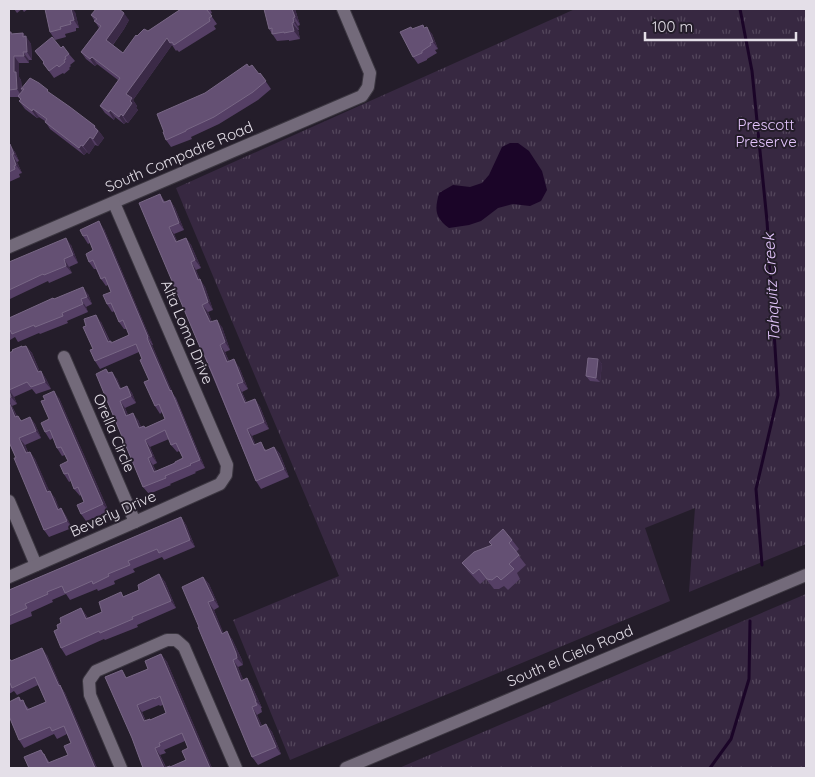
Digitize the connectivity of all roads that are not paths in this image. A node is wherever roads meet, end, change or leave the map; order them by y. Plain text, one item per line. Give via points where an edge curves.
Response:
1 (343, 9) edge
2 (114, 203) junction
3 (9, 247) edge
4 (64, 357) dead end
5 (226, 475) joint
6 (9, 501) edge
7 (135, 522) junction
8 (36, 565) junction
9 (806, 574) edge
10 (9, 577) edge
11 (122, 768) edge
12 (236, 768) edge
13 (346, 768) edge

1 - 2 street, South Compadre Road via 370,73 368,87 362,96
2 - 3 street, South Compadre Road
2 - 5 street, Alta Loma Drive via 227,465
4 - 7 street, Orella Circle
5 - 7 street, Beverly Drive via 220,484
6 - 8 street
7 - 8 street, Beverly Drive
8 - 10 street, Beverly Drive
9 - 13 street, South el Cielo Road
11 - 12 street via 90,695 89,681 96,671 167,640 176,640 184,647

